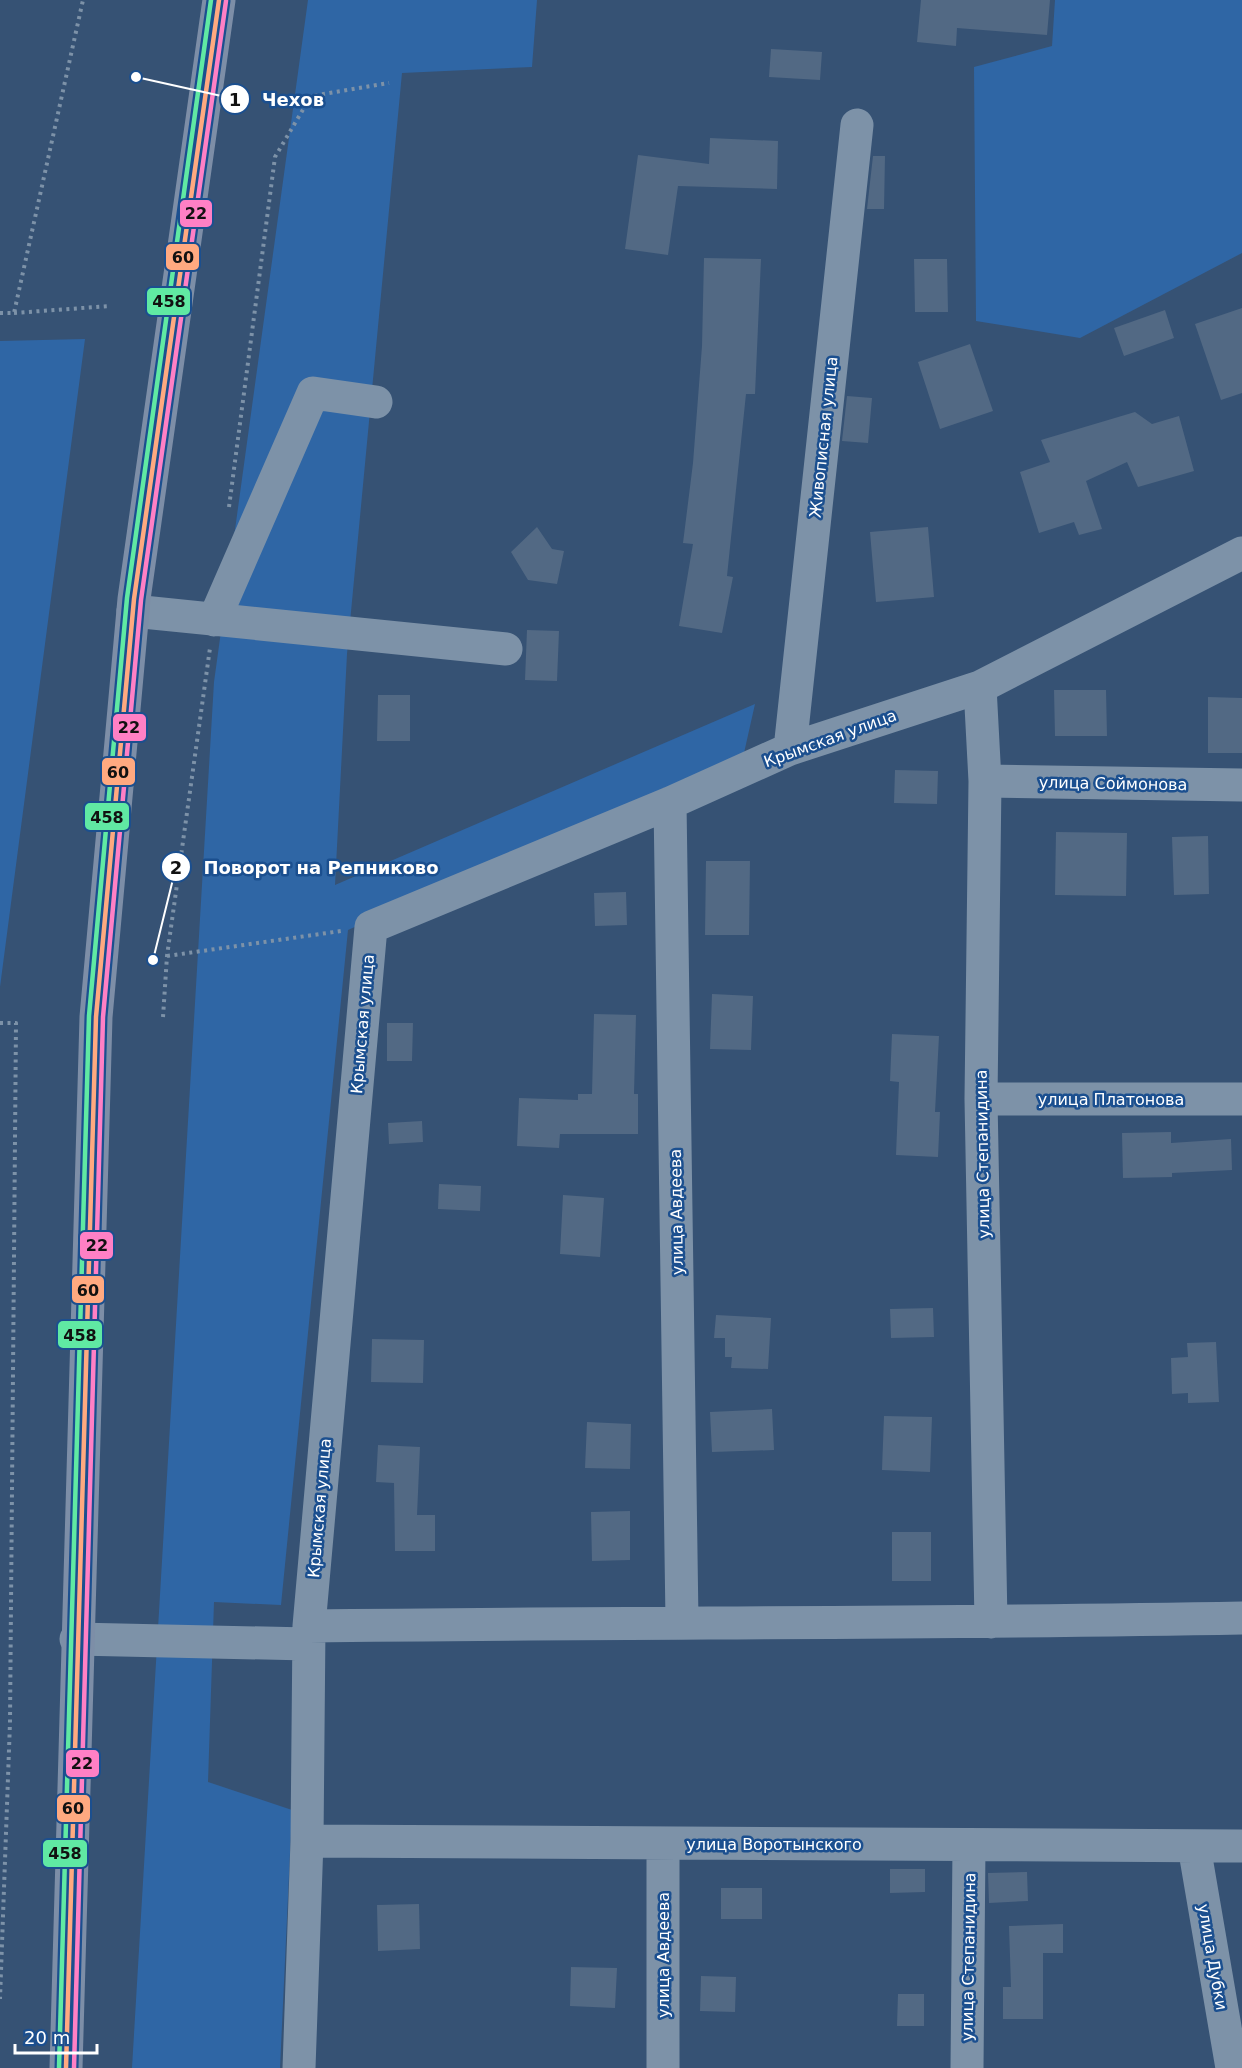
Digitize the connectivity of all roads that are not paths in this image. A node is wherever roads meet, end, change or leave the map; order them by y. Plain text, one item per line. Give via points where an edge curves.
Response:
1 (219, 0) edge
2 (857, 125) dead end
3 (376, 402) dead end
4 (1242, 553) edge
5 (133, 611) junction
6 (214, 620) junction
7 (506, 649) dead end
8 (980, 687) junction
9 (790, 749) junction
10 (985, 782) junction
11 (1242, 785) edge
12 (670, 803) junction
13 (981, 1099) junction
14 (1242, 1099) edge
15 (1242, 1618) edge
16 (682, 1621) junction
17 (991, 1623) junction
18 (308, 1635) junction
19 (76, 1639) junction
20 (307, 1841) junction
21 (663, 1843) junction
22 (969, 1845) junction
23 (1194, 1846) junction
24 (1242, 1846) edge
25 (66, 2068) edge
26 (299, 2068) edge
27 (663, 2068) edge
28 (967, 2068) edge
29 (1232, 2068) edge

1 - 5 main road
2 - 9 street, Живописная улица
3 - 6 street via 313,393
4 - 8 street, Крымская улица
5 - 6 street
5 - 19 main road via 96,1017
6 - 7 street
8 - 9 street, Крымская улица
8 - 10 street, улица Степанидина
9 - 12 street, Крымская улица
10 - 11 street, улица Соймонова
10 - 13 street, улица Степанидина
12 - 16 street, улица Авдеева
12 - 18 street, Крымская улица via 371,927
13 - 14 street, улица Платонова
13 - 17 street, улица Степанидина
15 - 17 street
16 - 17 street
16 - 18 street
18 - 19 street
18 - 20 street, Крымская улица
19 - 25 main road
20 - 21 street, улица Воротынского
20 - 26 street, Крымская улица
21 - 22 street, улица Воротынского
21 - 27 street, улица Авдеева
22 - 23 street, улица Воротынского
22 - 28 street, улица Степанидина
23 - 24 street, улица Воротынского
23 - 29 street, улица Дубки

